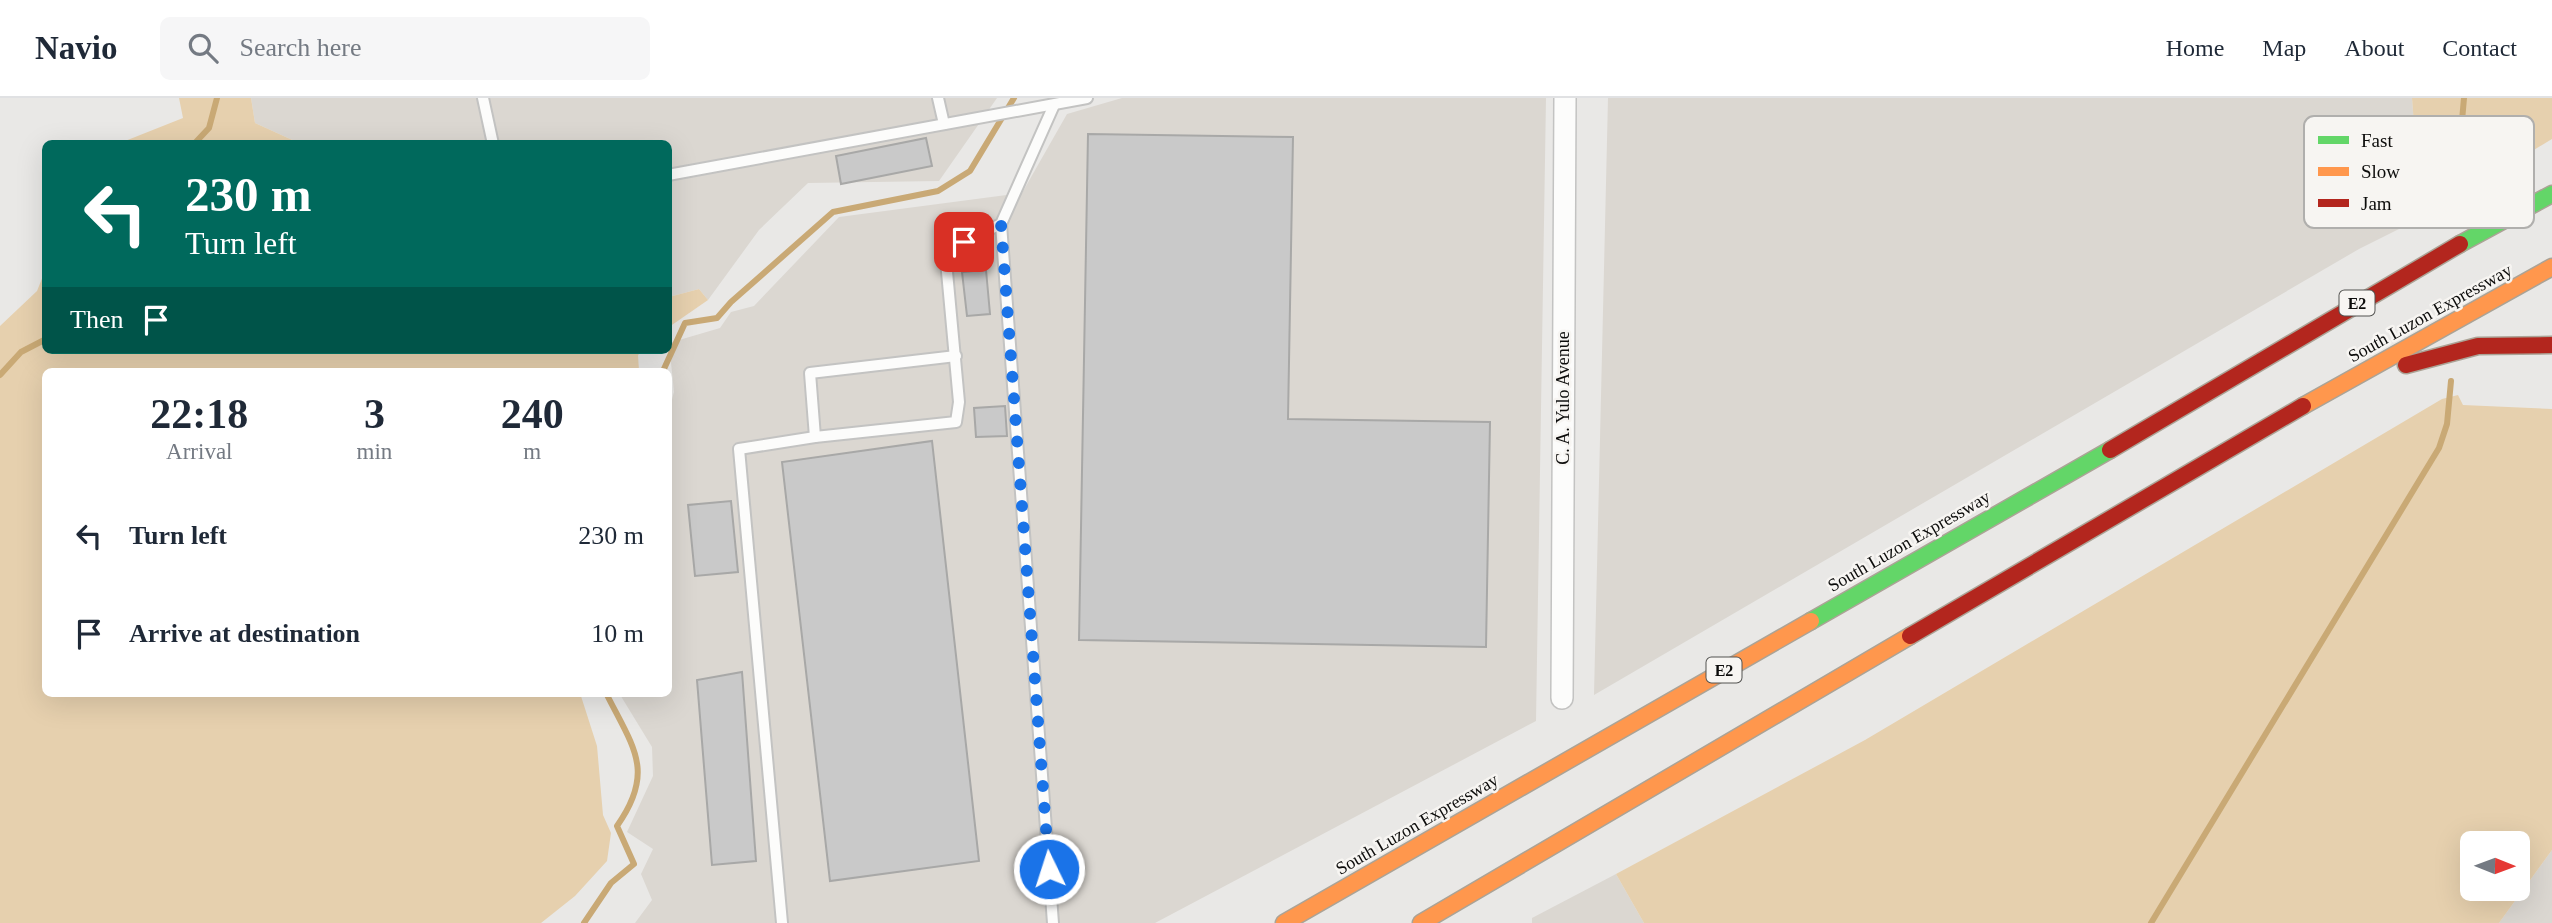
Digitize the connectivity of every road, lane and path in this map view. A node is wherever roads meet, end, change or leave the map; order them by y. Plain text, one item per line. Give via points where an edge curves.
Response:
1 (483, 98) edge
2 (938, 98) edge
3 (1087, 98) edge
4 (1565, 98) edge
5 (1054, 105) junction
6 (944, 124) junction
7 (492, 140) edge
8 (672, 174) edge
9 (2552, 194) edge
10 (2534, 204) edge
11 (1001, 224) junction
12 (2490, 228) edge
13 (2552, 267) edge
14 (2552, 345) edge
15 (956, 356) junction
16 (2343, 382) junction
17 (815, 437) junction
18 (1562, 698) dead end
19 (782, 923) edge
20 (1053, 923) edge
21 (1284, 923) edge
22 (1420, 923) edge

1 - 7 lane
2 - 6 lane
3 - 5 lane
4 - 18 street, C. A. Yulo Avenue
5 - 6 lane
5 - 11 lane
6 - 8 lane
9 - 10 highway, South Luzon Expressway / E2
11 - 15 lane via 945,250
11 - 20 lane
12 - 21 highway, South Luzon Expressway / E2
13 - 16 highway, South Luzon Expressway
14 - 16 highway via 2478,346
15 - 17 lane via 956,422
15 - 17 lane via 810,373
16 - 22 highway, South Luzon Expressway
17 - 19 lane via 739,449

